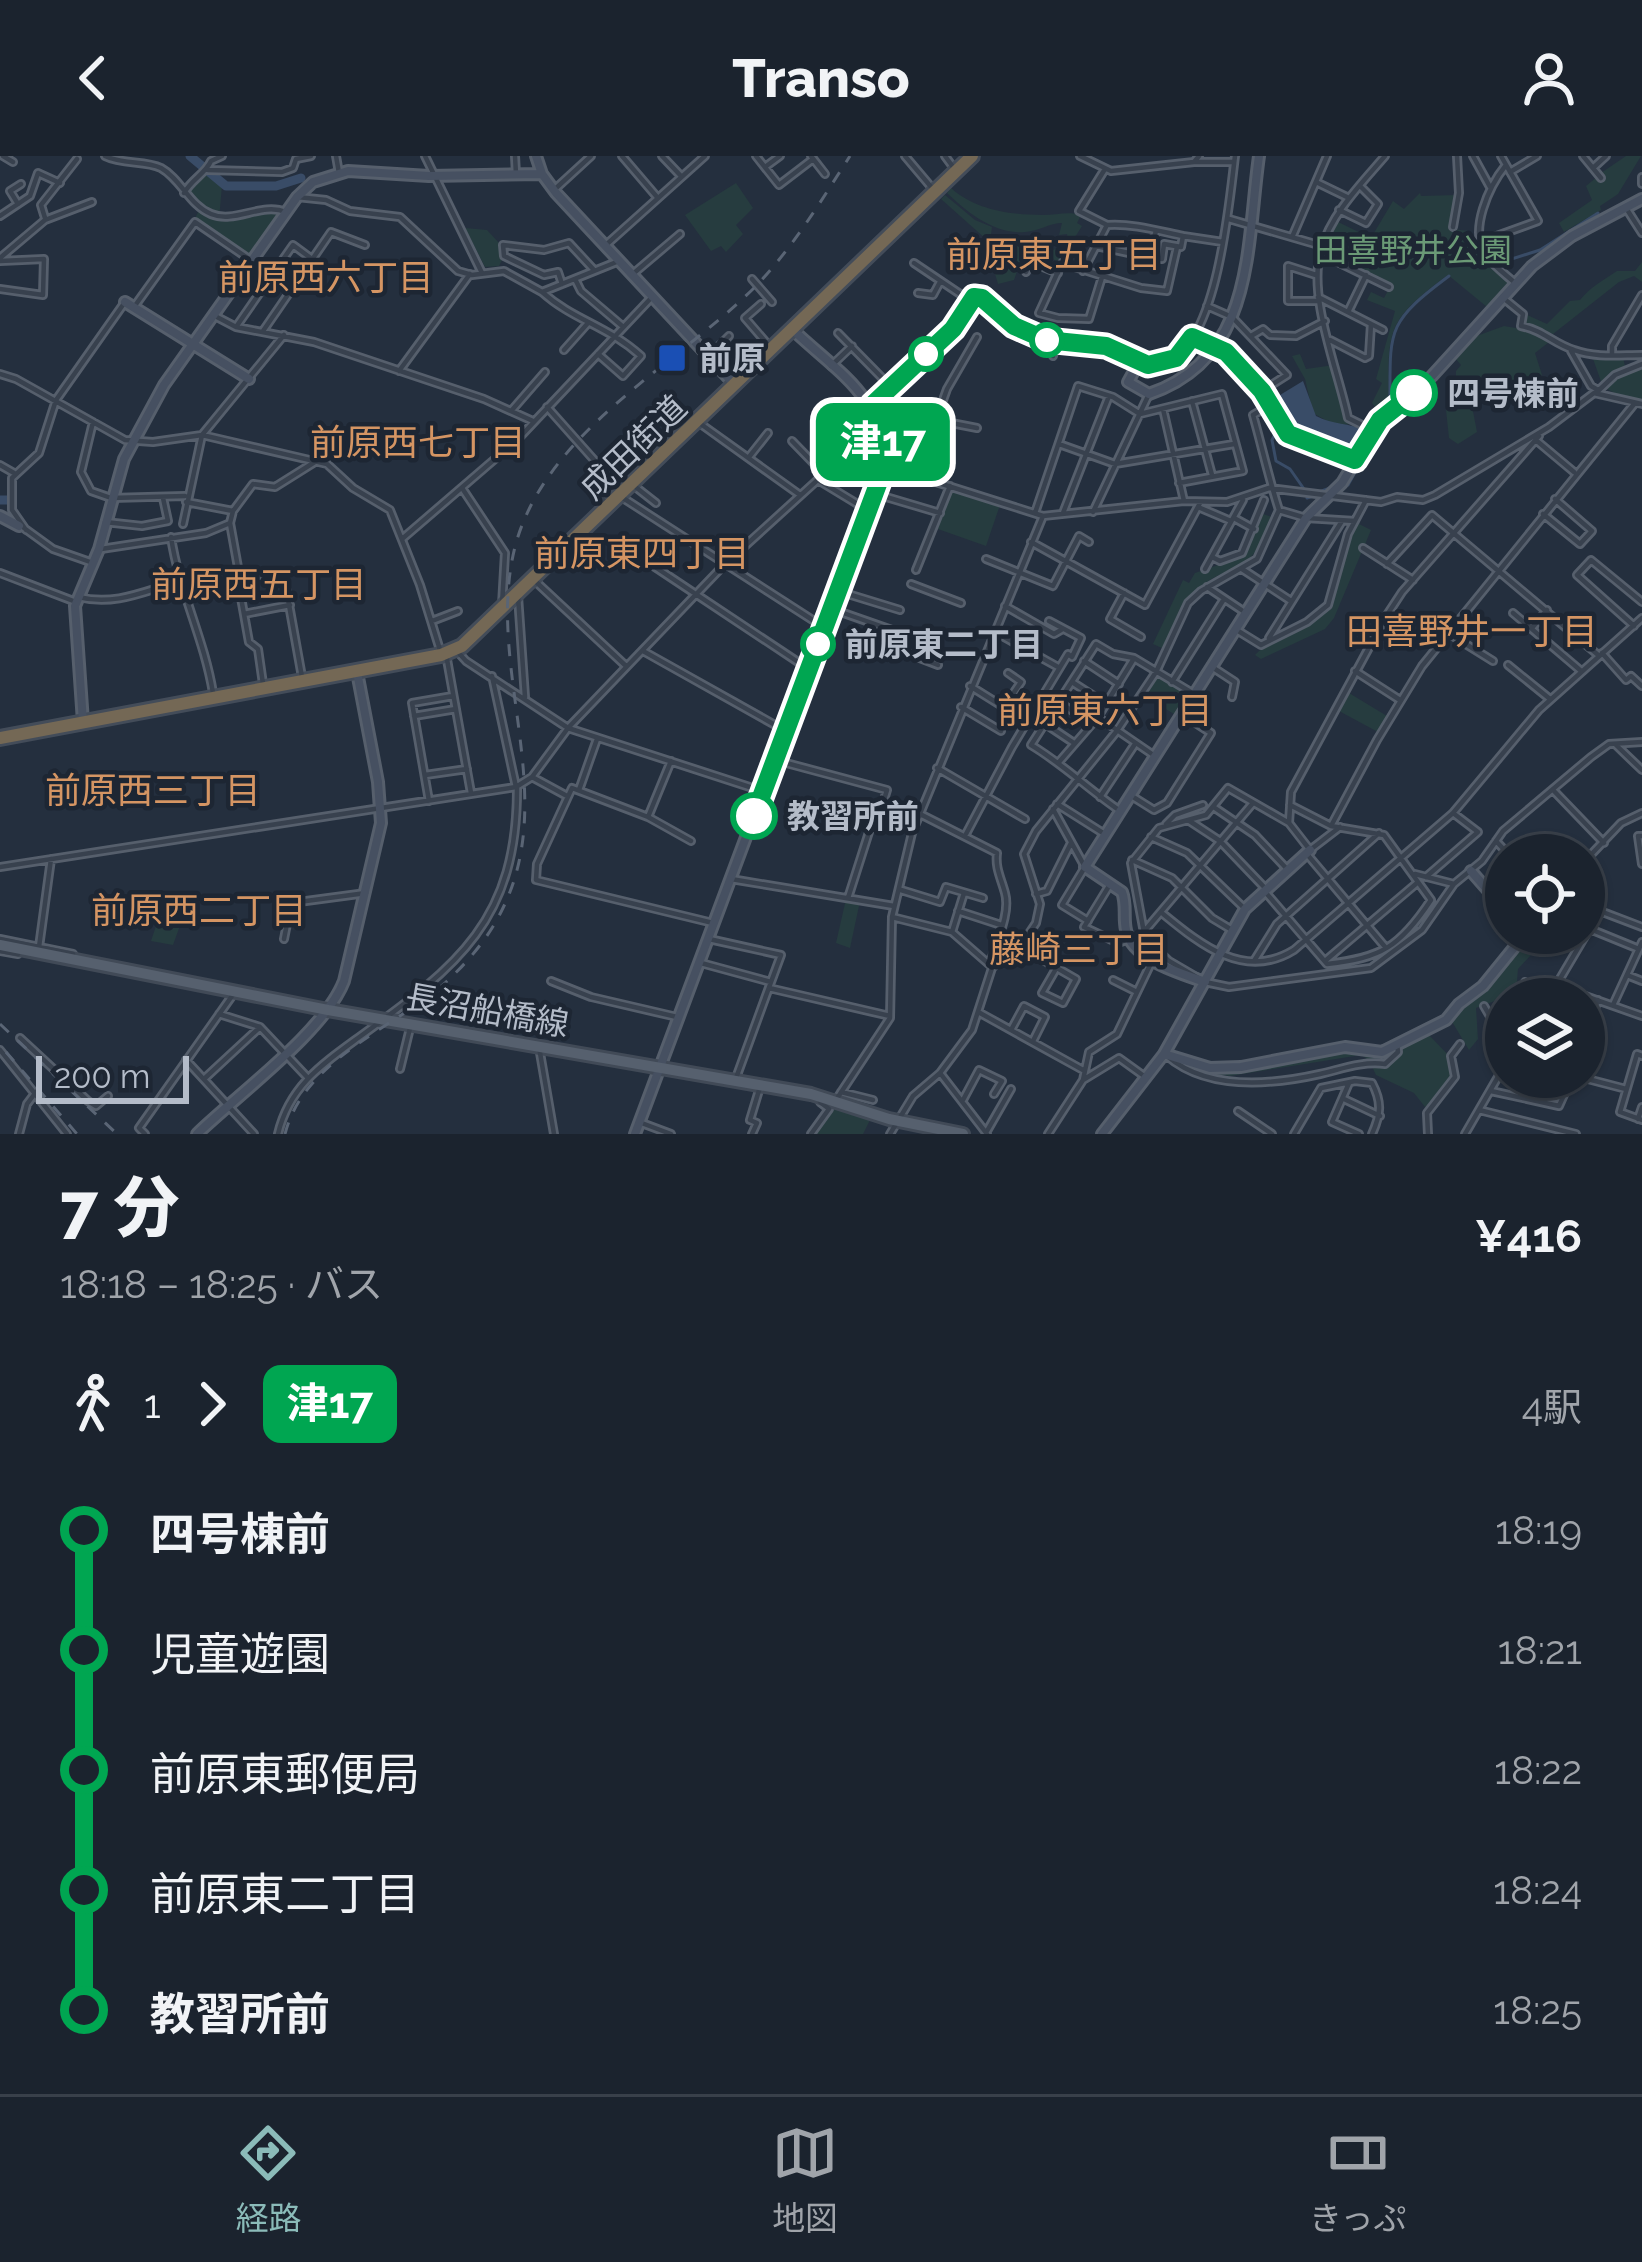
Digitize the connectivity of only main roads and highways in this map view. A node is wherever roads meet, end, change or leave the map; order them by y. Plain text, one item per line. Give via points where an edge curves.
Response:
1 (972, 156) edge
2 (0, 738) edge
3 (0, 945) edge
4 (963, 1134) edge

1 - 2 highway, 成田街道 via 502,611 448,653
3 - 4 main road, 長沼船橋線 via 658,1070 838,1096 900,1122

